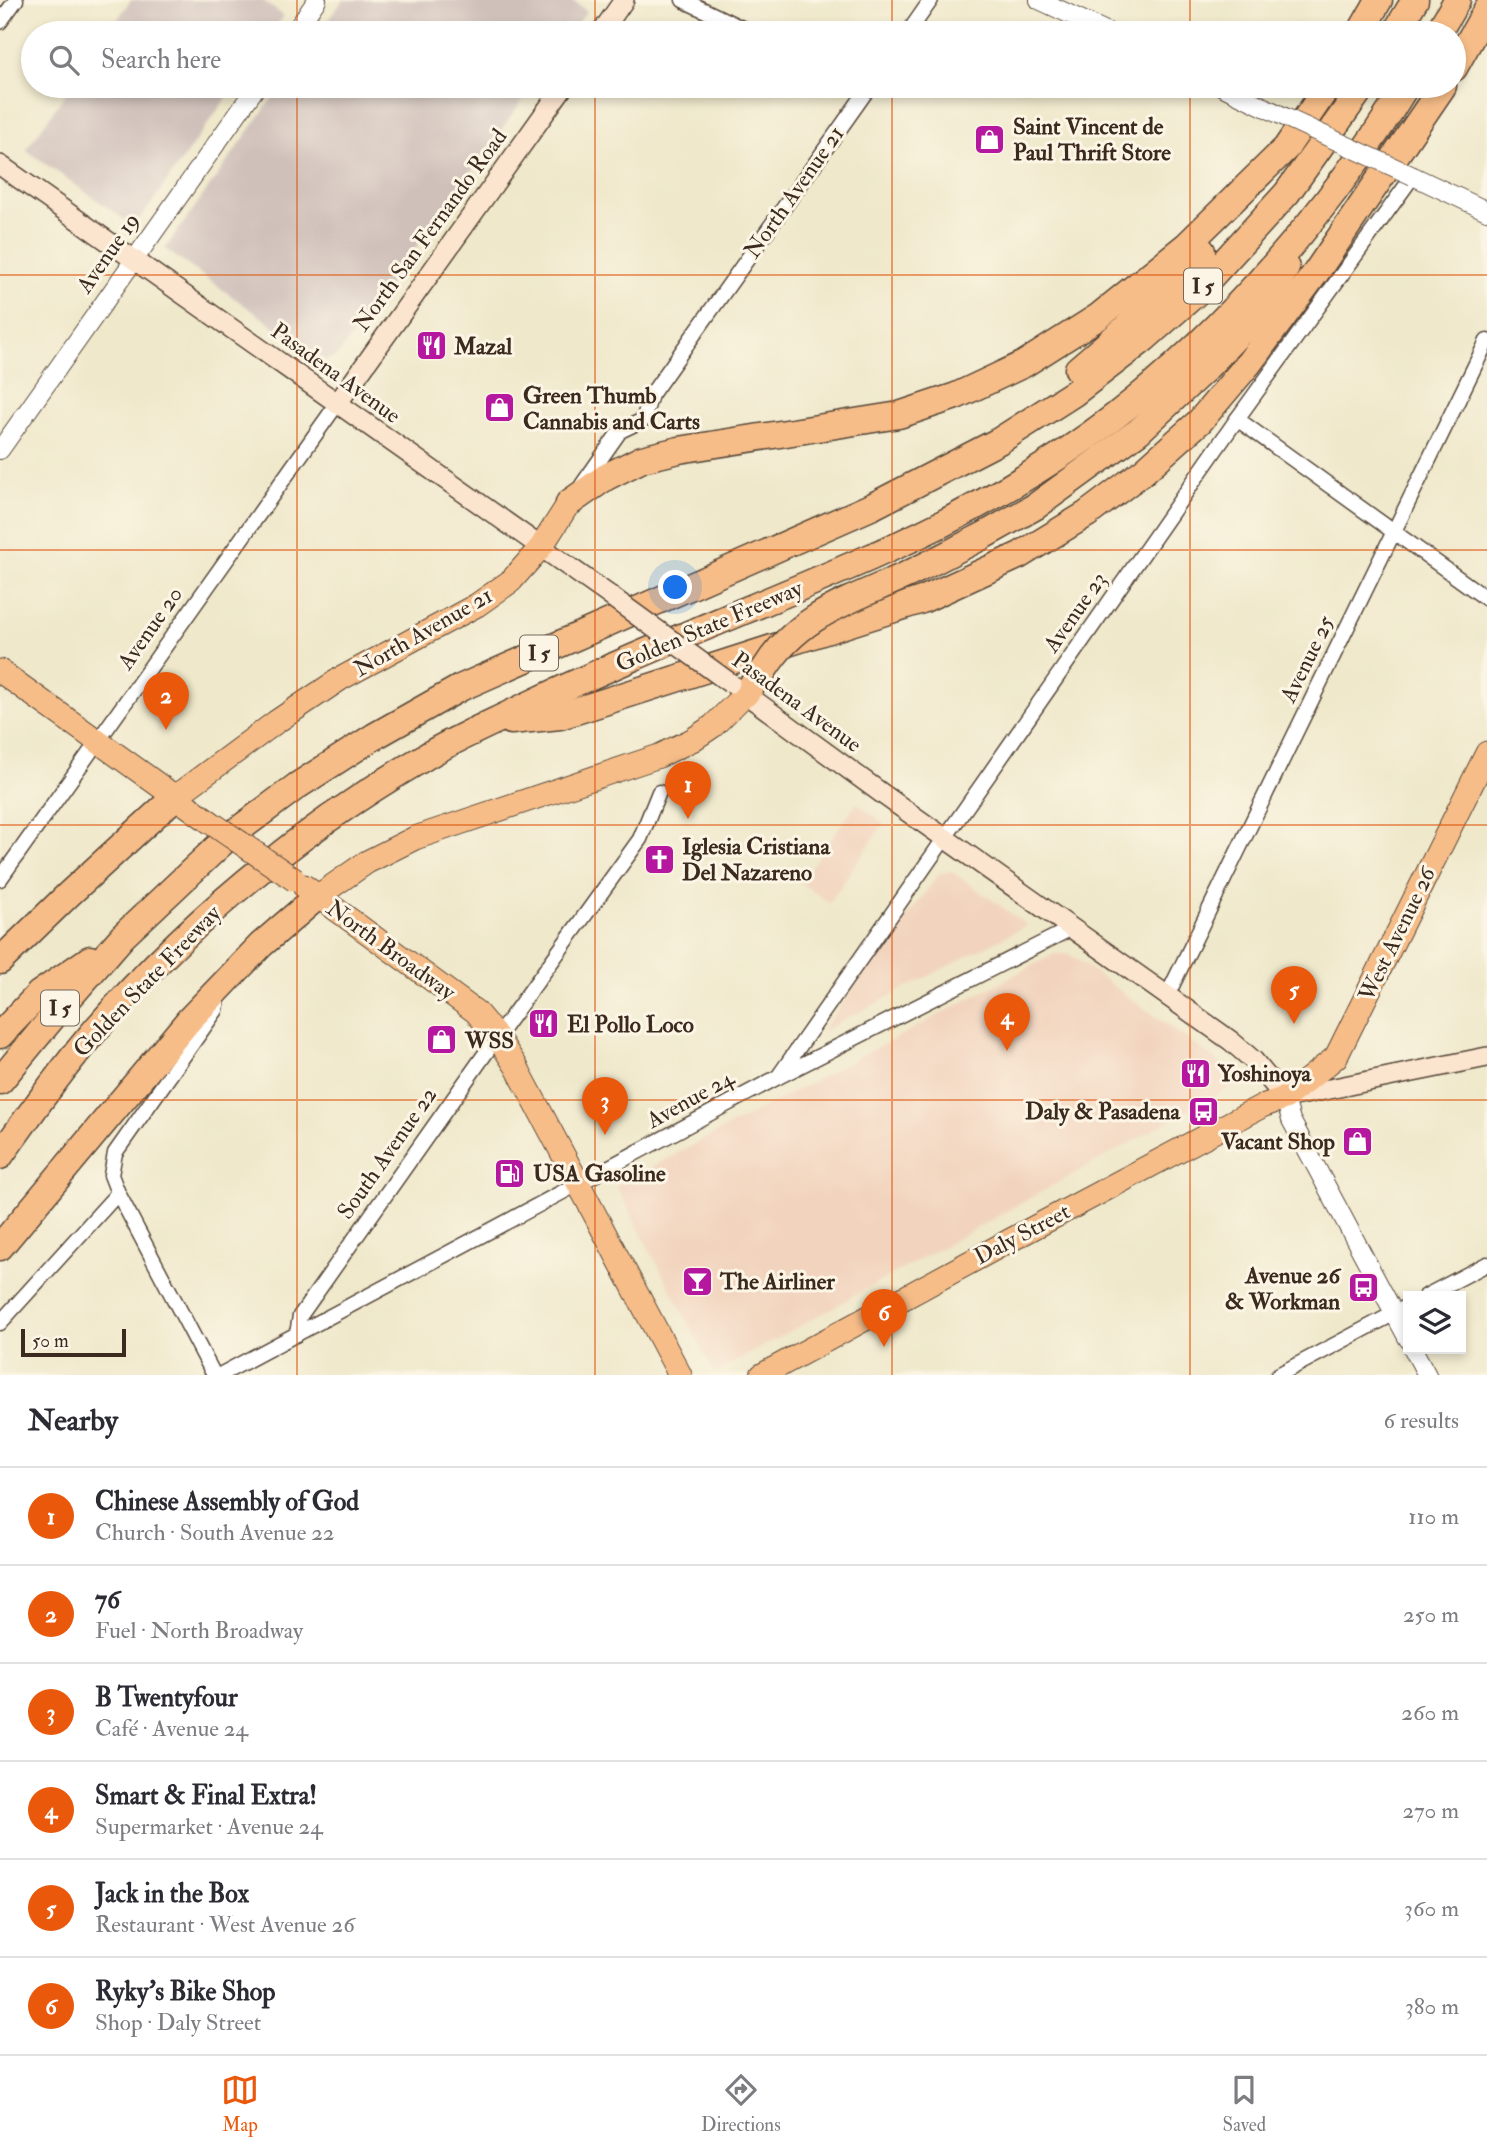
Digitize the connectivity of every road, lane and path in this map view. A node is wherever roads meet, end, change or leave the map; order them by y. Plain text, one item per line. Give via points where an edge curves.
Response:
1 (16, 0) edge
2 (317, 0) edge
3 (624, 0) edge
4 (683, 0) edge
5 (931, 0) edge
6 (1039, 0) edge
7 (1379, 0) edge
8 (1415, 0) edge
9 (1457, 0) edge
10 (1487, 9) edge
11 (302, 21) edge
12 (609, 21) edge
13 (727, 21) edge
14 (916, 21) edge
15 (1084, 21) edge
16 (1367, 21) edge
17 (1402, 21) edge
18 (1445, 21) edge
19 (0, 22) edge
20 (1466, 47) edge
21 (248, 98) edge
22 (555, 98) edge
23 (858, 98) edge
24 (1246, 98) edge
25 (1320, 98) edge
26 (1354, 98) edge
27 (1398, 98) edge
28 (1435, 98) edge
29 (1287, 147) junction
30 (0, 165) edge
31 (1413, 176) junction
32 (1327, 202) junction
33 (1487, 211) edge
34 (134, 258) junction
35 (1487, 341) edge
36 (337, 404) junction
37 (1237, 419) junction
38 (999, 441) junction
39 (0, 450) edge
40 (569, 503) junction
41 (1394, 533) junction
42 (541, 547) junction
43 (1487, 599) edge
44 (0, 671) edge
45 (738, 688) junction
46 (492, 723) junction
47 (97, 741) junction
48 (1487, 753) edge
49 (659, 792) dead end
50 (176, 796) junction
51 (944, 838) junction
52 (0, 879) edge
53 (318, 897) junction
54 (1072, 928) junction
55 (123, 936) junction
56 (0, 961) edge
57 (220, 987) junction
58 (1167, 996) junction
59 (0, 1035) edge
60 (497, 1037) junction
61 (1487, 1057) edge
62 (778, 1077) junction
63 (0, 1081) edge
64 (1285, 1098) junction
65 (0, 1156) edge
66 (579, 1185) junction
67 (118, 1194) junction
68 (0, 1247) edge
69 (1487, 1264) edge
70 (1436, 1291) edge
71 (1401, 1310) edge
72 (0, 1323) edge
73 (298, 1334) junction
74 (1416, 1354) edge
75 (214, 1375) edge
76 (220, 1375) edge
77 (680, 1375) edge
78 (762, 1375) edge
79 (1278, 1375) edge
80 (1427, 1375) edge

1 - 19 street
2 - 11 street
3 - 12 main road
4 - 13 street
5 - 14 street
6 - 15 street
7 - 16 highway
8 - 17 highway
9 - 18 highway
10 - 20 highway
21 - 34 street, Avenue 19
22 - 36 main road, North San Fernando Road
23 - 40 street, North Avenue 21 via 650,395 643,421 620,431
24 - 31 street, bridge
25 - 29 highway
26 - 38 highway, Golden State Freeway / I 5 via 1286,193 1195,294 1074,393
27 - 32 highway, Golden State Freeway / I 5
28 - 46 highway via 1249,363 1200,421 1087,514 1020,555 922,600 560,716
29 - 38 highway via 1255,191 1192,261 1126,328
29 - 40 highway via 1187,245 1098,317 1024,364 956,396 898,415 642,459
30 - 34 main road, Pasadena Avenue
31 - 33 street
31 - 37 street, Avenue 23
32 - 45 highway, bridge via 1261,310 1139,432 1036,506 803,625 764,670
32 - 46 highway, Golden State Freeway / I 5 via 1207,335 1113,417 1051,460 978,504 876,555 583,678
34 - 36 main road, Pasadena Avenue
34 - 39 street, Avenue 19
35 - 41 street, Avenue 25
36 - 42 main road, Pasadena Avenue
36 - 47 street, Avenue 20
37 - 41 street
37 - 51 street, Avenue 23
38 - 55 highway, Golden State Freeway / I 5 via 873,506 460,688 375,736 226,839
40 - 42 main road, North Avenue 21
41 - 43 street
41 - 58 street, Avenue 25
42 - 45 main road, Pasadena Avenue, bridge
42 - 50 main road, North Avenue 21 via 511,581 477,605 340,679
44 - 47 main road, North Broadway
45 - 51 main road, Pasadena Avenue
45 - 53 main road via 713,726 692,740 659,756 415,838 367,862
46 - 65 highway, Golden State Freeway / I 5 via 428,755 366,794 304,836 221,903 162,958 88,1039
47 - 50 main road, North Broadway
47 - 52 street, Avenue 20
48 - 64 main road, West Avenue 26 via 1336,1057
49 - 60 street, South Avenue 22 via 640,839
50 - 53 main road, North Broadway, bridge
50 - 56 highway
51 - 54 main road, Pasadena Avenue
51 - 62 street, Avenue 23
53 - 57 highway via 261,944
53 - 60 main road, North Broadway via 476,1012
54 - 58 main road, Pasadena Avenue
54 - 62 street, Avenue 24
55 - 59 highway via 39,994
55 - 63 highway, Golden State Freeway / I 5
57 - 67 street via 216,1010 115,1153 111,1175
57 - 68 highway
58 - 64 main road, Pasadena Avenue via 1252,1058
60 - 66 main road, North Broadway
60 - 73 street, South Avenue 22 via 300,1316
61 - 64 main road
62 - 66 street, Avenue 24
64 - 71 street via 1291,1120
64 - 78 main road, Daly Street
66 - 73 street, Avenue 24
66 - 77 main road, North Broadway
67 - 72 street
67 - 75 street
69 - 70 street
71 - 79 street
73 - 76 street, Avenue 24
74 - 80 street

